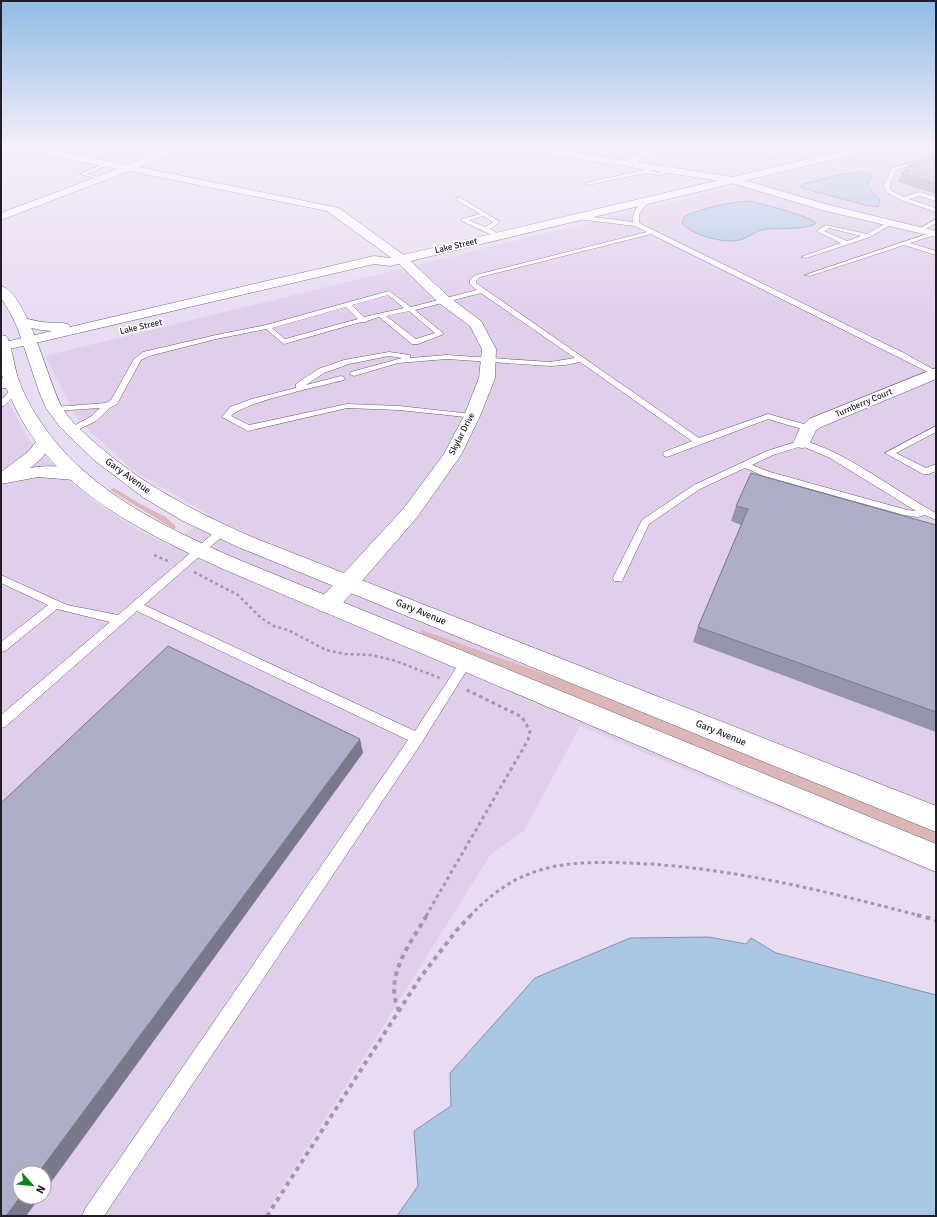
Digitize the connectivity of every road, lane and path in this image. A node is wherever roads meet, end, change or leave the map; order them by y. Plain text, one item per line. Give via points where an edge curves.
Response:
1 (36, 204) edge
2 (309, 204) edge
3 (467, 204) edge
4 (634, 204) edge
5 (643, 204) edge
6 (812, 204) edge
7 (917, 204) edge
8 (936, 210) edge
9 (485, 214) junction
10 (1, 217) edge
11 (578, 217) junction
12 (936, 221) edge
13 (890, 223) junction
14 (636, 224) junction
15 (486, 229) junction
16 (920, 230) junction
17 (652, 232) junction
18 (935, 234) edge
19 (498, 236) junction
20 (868, 236) junction
21 (847, 243) junction
22 (904, 244) junction
23 (936, 253) edge
24 (804, 257) dead end
25 (396, 261) junction
26 (808, 275) dead end
27 (1, 290) edge
28 (483, 290) junction
29 (444, 300) junction
30 (348, 304) junction
31 (410, 309) junction
32 (380, 315) junction
33 (121, 320) junction
34 (364, 320) junction
35 (22, 322) junction
36 (267, 327) junction
37 (30, 347) junction
38 (3, 350) edge
39 (418, 359) junction
40 (488, 360) junction
41 (582, 360) junction
42 (936, 373) edge
43 (354, 374) dead end
44 (341, 378) dead end
45 (10, 386) edge
46 (294, 390) junction
47 (1, 404) edge
48 (108, 405) junction
49 (55, 409) junction
50 (472, 416) junction
51 (808, 428) junction
52 (72, 429) junction
53 (936, 429) edge
54 (698, 441) junction
55 (44, 443) junction
56 (802, 443) junction
57 (667, 454) dead end
58 (745, 465) junction
59 (936, 467) edge
60 (74, 474) junction
61 (5, 477) edge
62 (919, 508) junction
63 (936, 517) edge
64 (221, 532) junction
65 (200, 551) junction
66 (207, 578) dead end
67 (618, 578) dead end
68 (1, 579) edge
69 (349, 583) junction
70 (56, 604) junction
71 (328, 605) junction
72 (136, 606) junction
73 (120, 620) junction
74 (1, 648) edge
75 (466, 662) junction
76 (429, 674) dead end
77 (473, 692) dead end
78 (1, 723) edge
79 (417, 738) junction
80 (936, 819) edge
81 (936, 858) edge
82 (936, 920) edge
83 (398, 1011) junction
84 (92, 1216) edge
85 (267, 1216) edge

1 - 10 main road
2 - 25 main road, Skylar Drive via 335,210
3 - 9 lane
4 - 11 main road, Lake Street
5 - 14 lane via 635,213
6 - 13 main road
7 - 8 lane
9 - 15 lane via 497,222
9 - 15 lane via 464,220
11 - 14 lane
11 - 19 main road, Lake Street
12 - 16 lane
13 - 16 main road
13 - 20 lane
14 - 17 lane
15 - 19 lane
16 - 18 main road
17 - 28 lane via 478,276 473,280 473,284
17 - 42 lane
18 - 22 lane
19 - 25 main road, Lake Street
20 - 21 lane
20 - 21 lane via 828,226 820,231
21 - 24 lane
22 - 23 lane
22 - 26 lane
25 - 29 main road, Skylar Drive
25 - 33 main road, Lake Street via 374,260
25 - 37 main road, Lake Street via 382,269
27 - 35 main road, Gary Avenue
28 - 29 lane
28 - 41 lane
29 - 31 lane
29 - 40 main road, Skylar Drive via 476,324 489,349
30 - 31 lane via 389,293
30 - 34 lane
30 - 36 lane via 330,312
31 - 32 lane
31 - 32 lane via 440,334 415,342
32 - 34 lane
33 - 35 main road via 62,327
33 - 37 main road, Lake Street
34 - 36 lane via 315,331 284,342
35 - 37 main road, Gary Avenue
36 - 48 lane via 216,336 146,354 138,359 114,402
37 - 38 main road, Lake Street
37 - 49 main road, Gary Avenue
38 - 45 main road
39 - 40 lane via 447,357
39 - 43 lane via 397,361
39 - 46 lane via 389,354 346,362 321,371
40 - 41 lane via 550,364
40 - 50 main road, Skylar Drive via 487,378
41 - 54 lane
42 - 51 main road, Turnberry Court
44 - 46 lane
45 - 47 lane
45 - 55 main road
46 - 50 lane via 233,409 226,417 248,428 347,406 399,408
48 - 49 lane
48 - 52 lane via 93,419
49 - 52 main road, Gary Avenue
50 - 69 main road, Skylar Drive via 452,455 411,512
51 - 54 lane via 768,416
51 - 56 main road
52 - 64 main road, Gary Avenue via 123,474 172,507
53 - 59 lane via 889,453 926,472
54 - 57 lane
55 - 60 main road
55 - 61 main road via 35,455
56 - 58 lane via 770,453
56 - 62 lane via 833,456
58 - 62 lane via 767,474 907,513 923,513
58 - 67 lane via 697,487 645,522
60 - 61 main road via 38,472
60 - 65 main road via 142,522
62 - 63 lane
64 - 65 lane
64 - 69 main road, Gary Avenue
65 - 71 main road
65 - 72 lane
66 - 76 path via 238,595 261,618 274,626 288,630 326,650 393,660
68 - 70 lane
69 - 71 main road, Skylar Drive
69 - 80 main road, Gary Avenue
70 - 73 lane
70 - 74 lane
71 - 75 main road
72 - 73 lane
72 - 79 lane
73 - 78 lane
75 - 79 lane
75 - 81 main road
77 - 83 path via 522,717 530,731 524,746 398,965 393,1001
79 - 84 lane
82 - 83 path via 783,881 699,867 641,863 566,864 519,878 478,907 442,949
83 - 85 path

